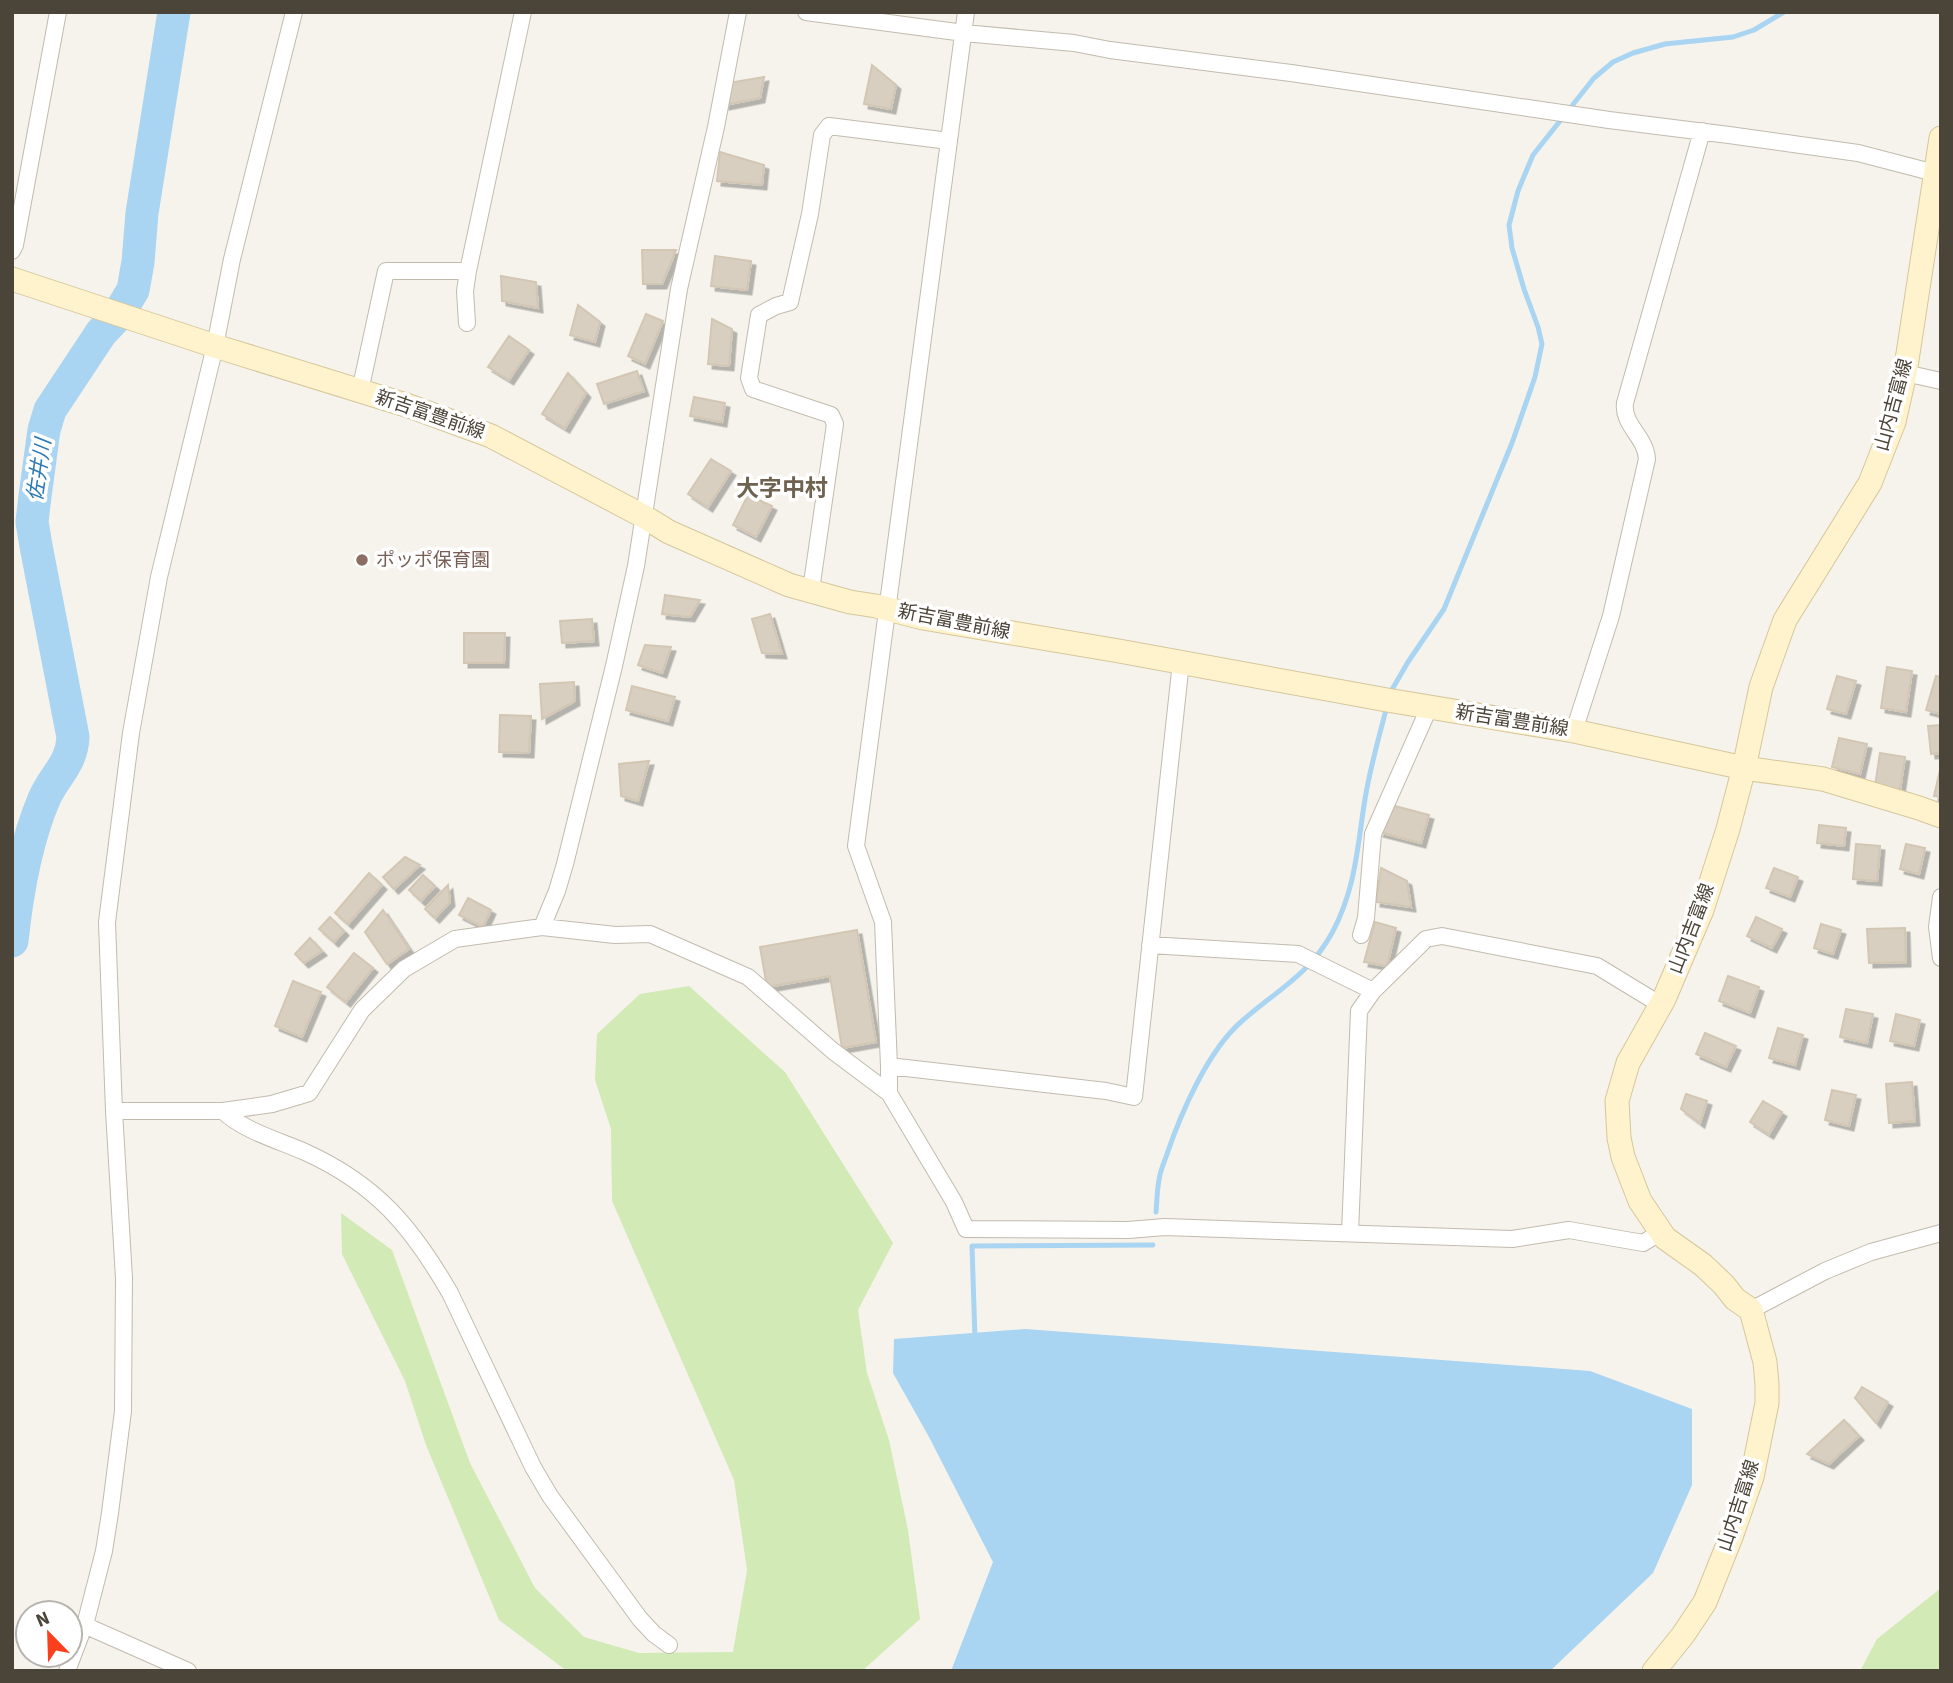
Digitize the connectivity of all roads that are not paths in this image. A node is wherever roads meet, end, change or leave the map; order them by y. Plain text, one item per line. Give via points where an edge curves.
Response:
1 (58, 12) edge
2 (294, 12) edge
3 (523, 12) edge
4 (737, 12) edge
5 (806, 12) edge
6 (966, 12) edge
7 (964, 33) junction
8 (1702, 131) junction
9 (1941, 138) edge
10 (950, 141) junction
11 (1935, 173) junction
12 (12, 251) edge
13 (468, 271) junction
14 (12, 279) edge
15 (467, 323) dead end
16 (215, 345) junction
17 (1905, 373) junction
18 (1941, 381) edge
19 (360, 391) junction
20 (643, 516) junction
21 (811, 590) junction
22 (887, 608) junction
23 (1181, 662) junction
24 (1429, 708) junction
25 (1574, 731) junction
26 (1745, 768) junction
27 (1941, 816) edge
28 (1941, 897) edge
29 (542, 927) junction
30 (1361, 935) dead end
31 (1150, 944) junction
32 (1941, 958) edge
33 (1373, 991) junction
34 (1661, 1005) junction
35 (889, 1066) junction
36 (889, 1093) junction
37 (114, 1111) junction
38 (223, 1111) junction
39 (1661, 1232) junction
40 (1350, 1233) junction
41 (1941, 1233) edge
42 (1751, 1310) junction
43 (84, 1625) joint
44 (669, 1645) dead end
45 (188, 1671) edge
46 (1654, 1671) edge

1 - 12 street
2 - 16 street
3 - 13 street
4 - 20 street via 679,289
5 - 7 street
6 - 7 street
7 - 8 street via 1074,43
7 - 10 street
8 - 11 street via 1858,153
8 - 25 street via 1625,403 1624,412 1645,446 1647,459 1611,616
9 - 11 main road, 山内吉富線
10 - 21 street via 829,126 821,135 810,214 790,302 759,315 749,378 753,389 831,415 835,424
10 - 22 street
11 - 17 main road, 山内吉富線
13 - 15 street
13 - 19 street via 386,271
14 - 16 main road, 新吉富豊前線
16 - 19 main road, 新吉富豊前線
16 - 37 street via 159,577 131,733 107,922
17 - 18 street
17 - 26 main road, 山内吉富線 via 1894,422 1870,483 1785,620 1761,687
19 - 20 main road, 新吉富豊前線 via 491,436
20 - 21 main road, 新吉富豊前線 via 789,585
20 - 29 street via 611,679 565,864
21 - 22 main road, 新吉富豊前線
22 - 23 main road, 新吉富豊前線
22 - 35 street via 856,846 883,922
23 - 24 main road, 新吉富豊前線
23 - 31 street
24 - 25 main road, 新吉富豊前線
24 - 30 street via 1373,834
25 - 26 main road, 新吉富豊前線
26 - 27 main road, 新吉富豊前線 via 1823,779
26 - 34 main road, 山内吉富線 via 1702,910
28 - 32 street via 1937,927
29 - 36 street via 650,934 748,977
29 - 38 street via 455,939 404,969 362,1010 309,1093
31 - 33 street via 1298,954
31 - 35 street via 1134,1097
33 - 34 street via 1426,939 1442,936 1597,965
33 - 40 street via 1359,1011
34 - 39 main road, 山内吉富線 via 1628,1063 1617,1101 1623,1157 1640,1201
35 - 36 street
36 - 40 street via 966,1229 1165,1227
37 - 38 street
37 - 43 street via 124,1278 123,1411 104,1551
38 - 44 street via 233,1121 336,1167 377,1196 403,1223 450,1293 550,1496 640,1619
39 - 40 street via 1643,1243 1569,1230 1512,1238
39 - 42 main road, 山内吉富線
41 - 42 street via 1871,1252
42 - 46 main road, 山内吉富線 via 1767,1384 1752,1477 1706,1602
43 - 45 street

